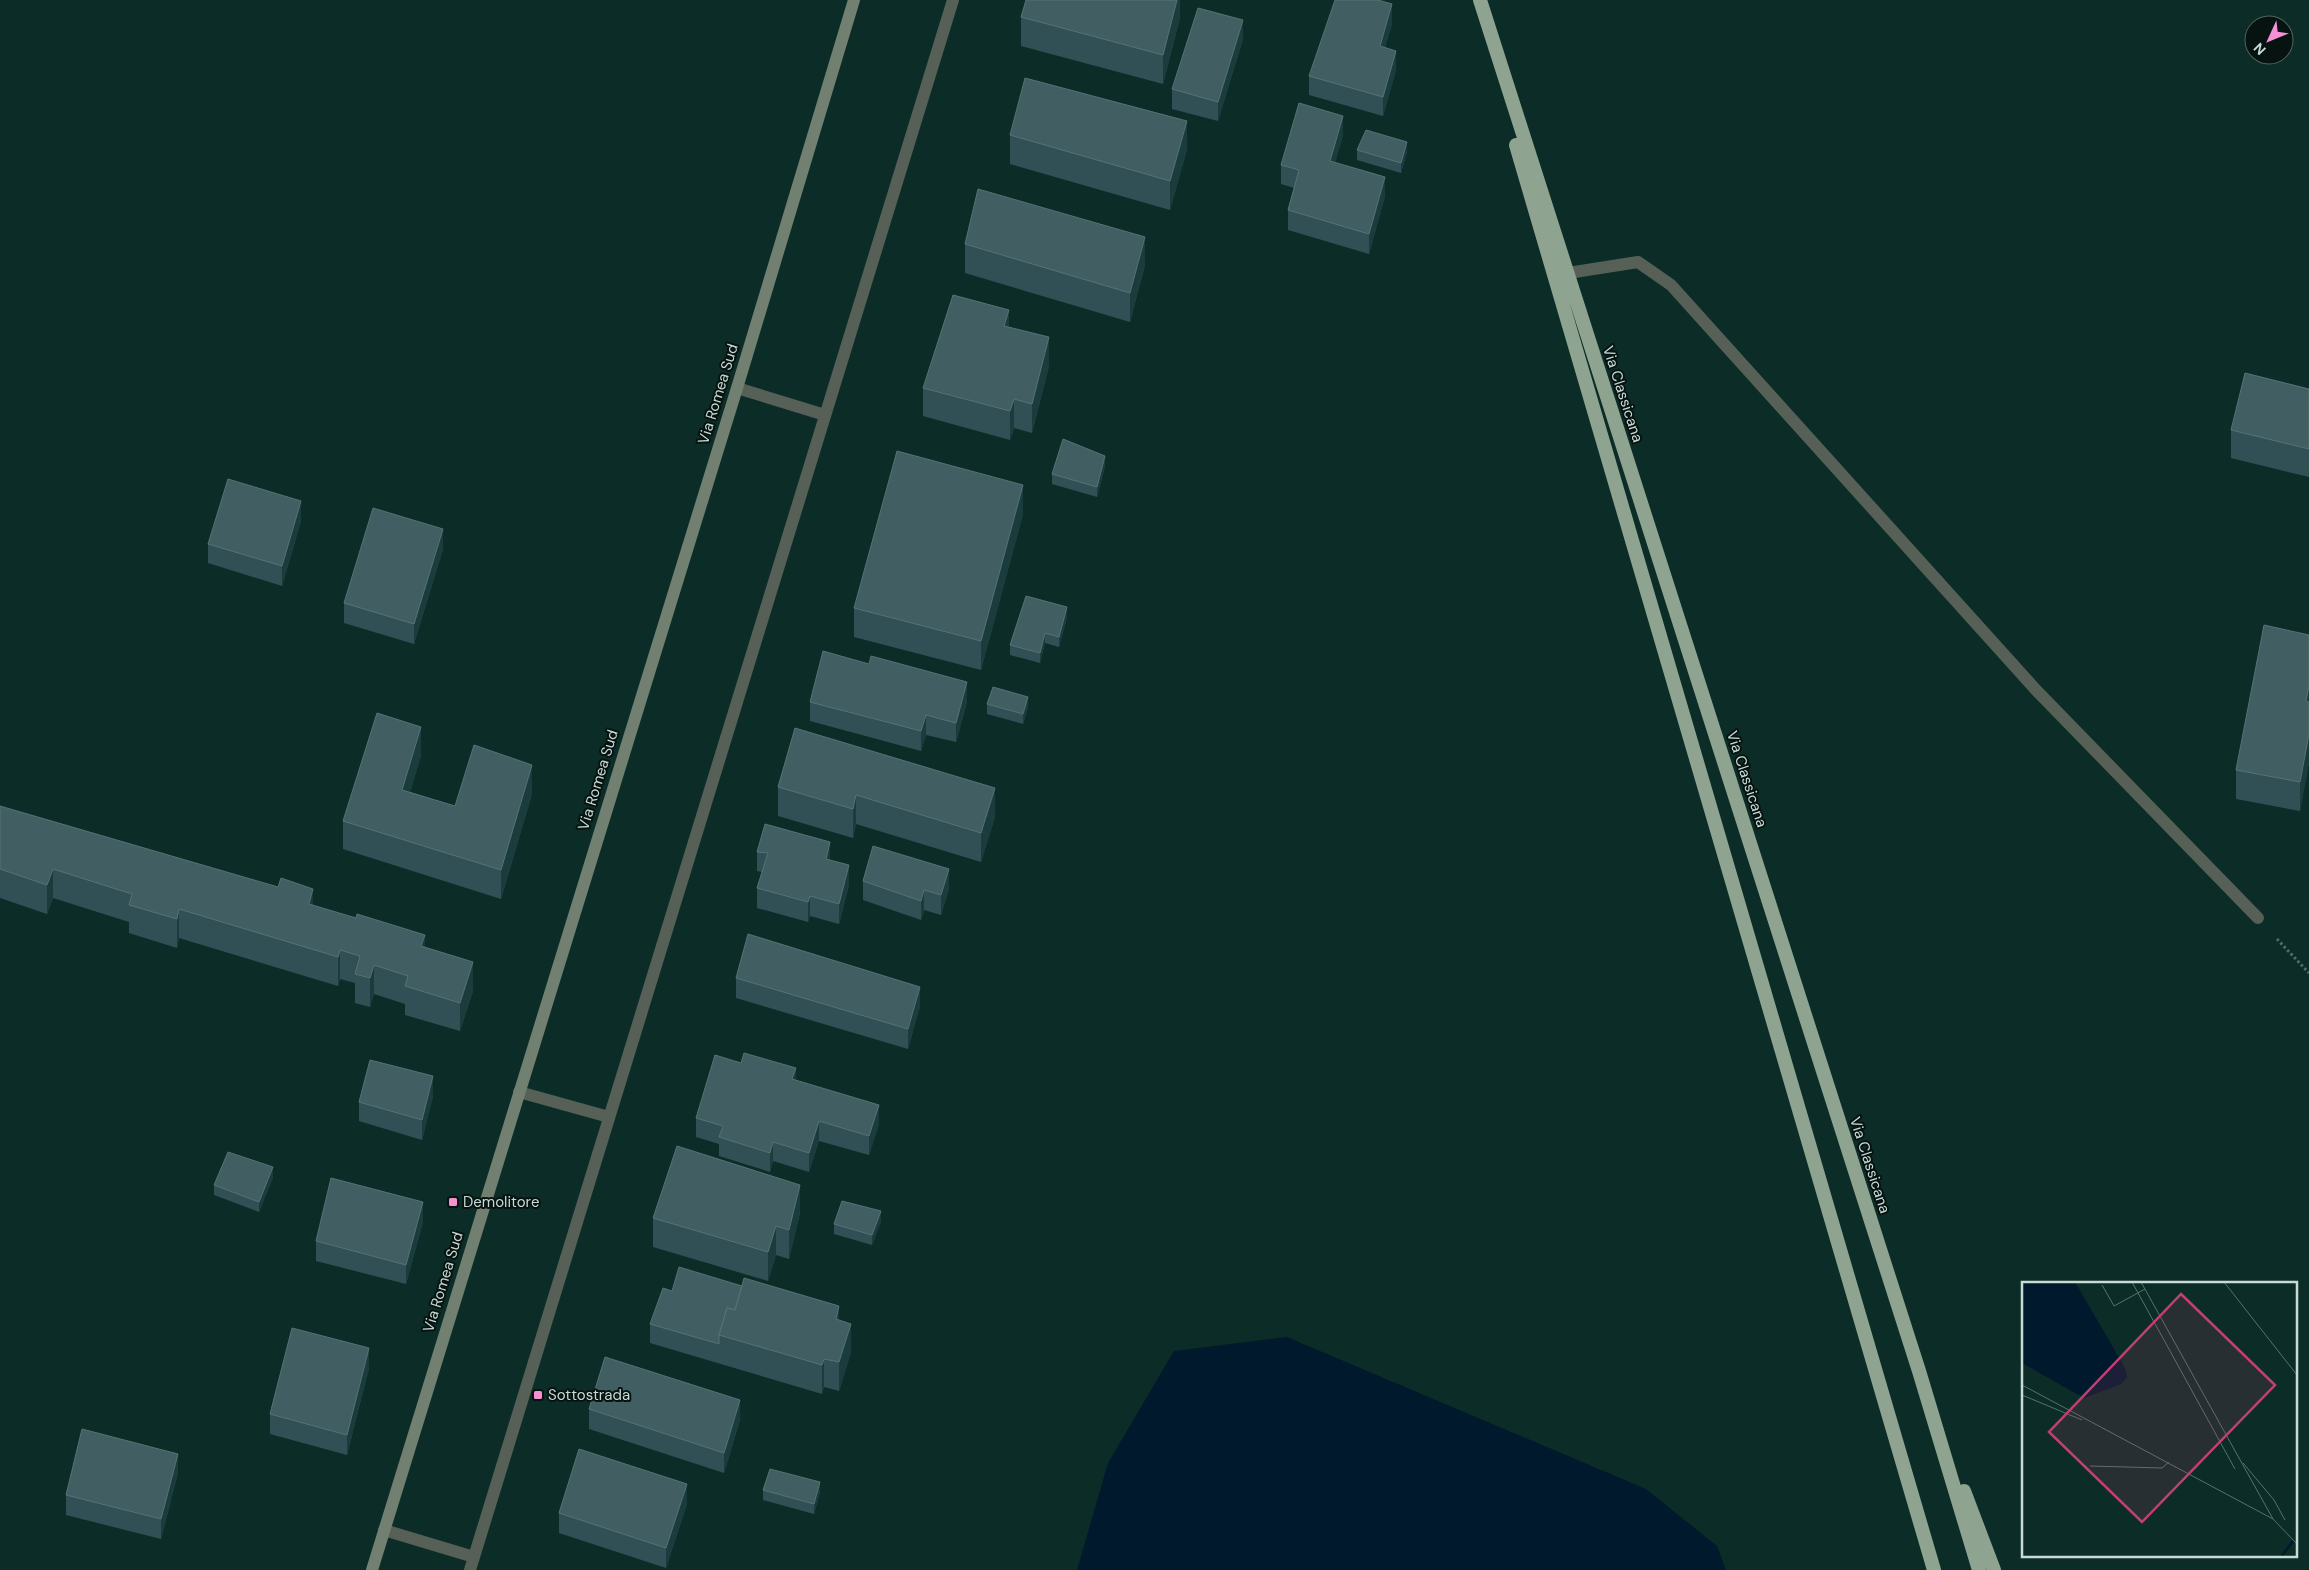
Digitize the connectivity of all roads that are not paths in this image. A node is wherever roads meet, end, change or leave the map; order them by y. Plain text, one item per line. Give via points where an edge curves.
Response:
1 (854, 0) edge
2 (953, 0) edge
3 (1474, 0) edge
4 (1480, 0) edge
5 (1568, 274) junction
6 (737, 388) junction
7 (825, 416) junction
8 (2258, 918) road end
9 (519, 1092) junction
10 (609, 1117) junction
11 (1919, 1371) junction
12 (384, 1530) junction
13 (474, 1557) junction
14 (372, 1570) edge
15 (470, 1570) edge
16 (1934, 1570) edge
17 (1979, 1570) edge
18 (1994, 1570) edge

1 - 6 main road, Via Romea Sud
2 - 7 street
3 - 16 highway, Via Classicana
4 - 5 highway, Via Classicana
5 - 8 street via 1638,262 1671,285 2036,690
5 - 11 highway, Via Classicana
6 - 7 street
6 - 9 main road, Via Romea Sud
7 - 10 street
9 - 10 street
9 - 12 main road, Via Romea Sud
10 - 13 street
11 - 17 highway, Via Classicana
11 - 18 highway
12 - 13 street
12 - 14 main road, Via Romea Sud
13 - 15 street

